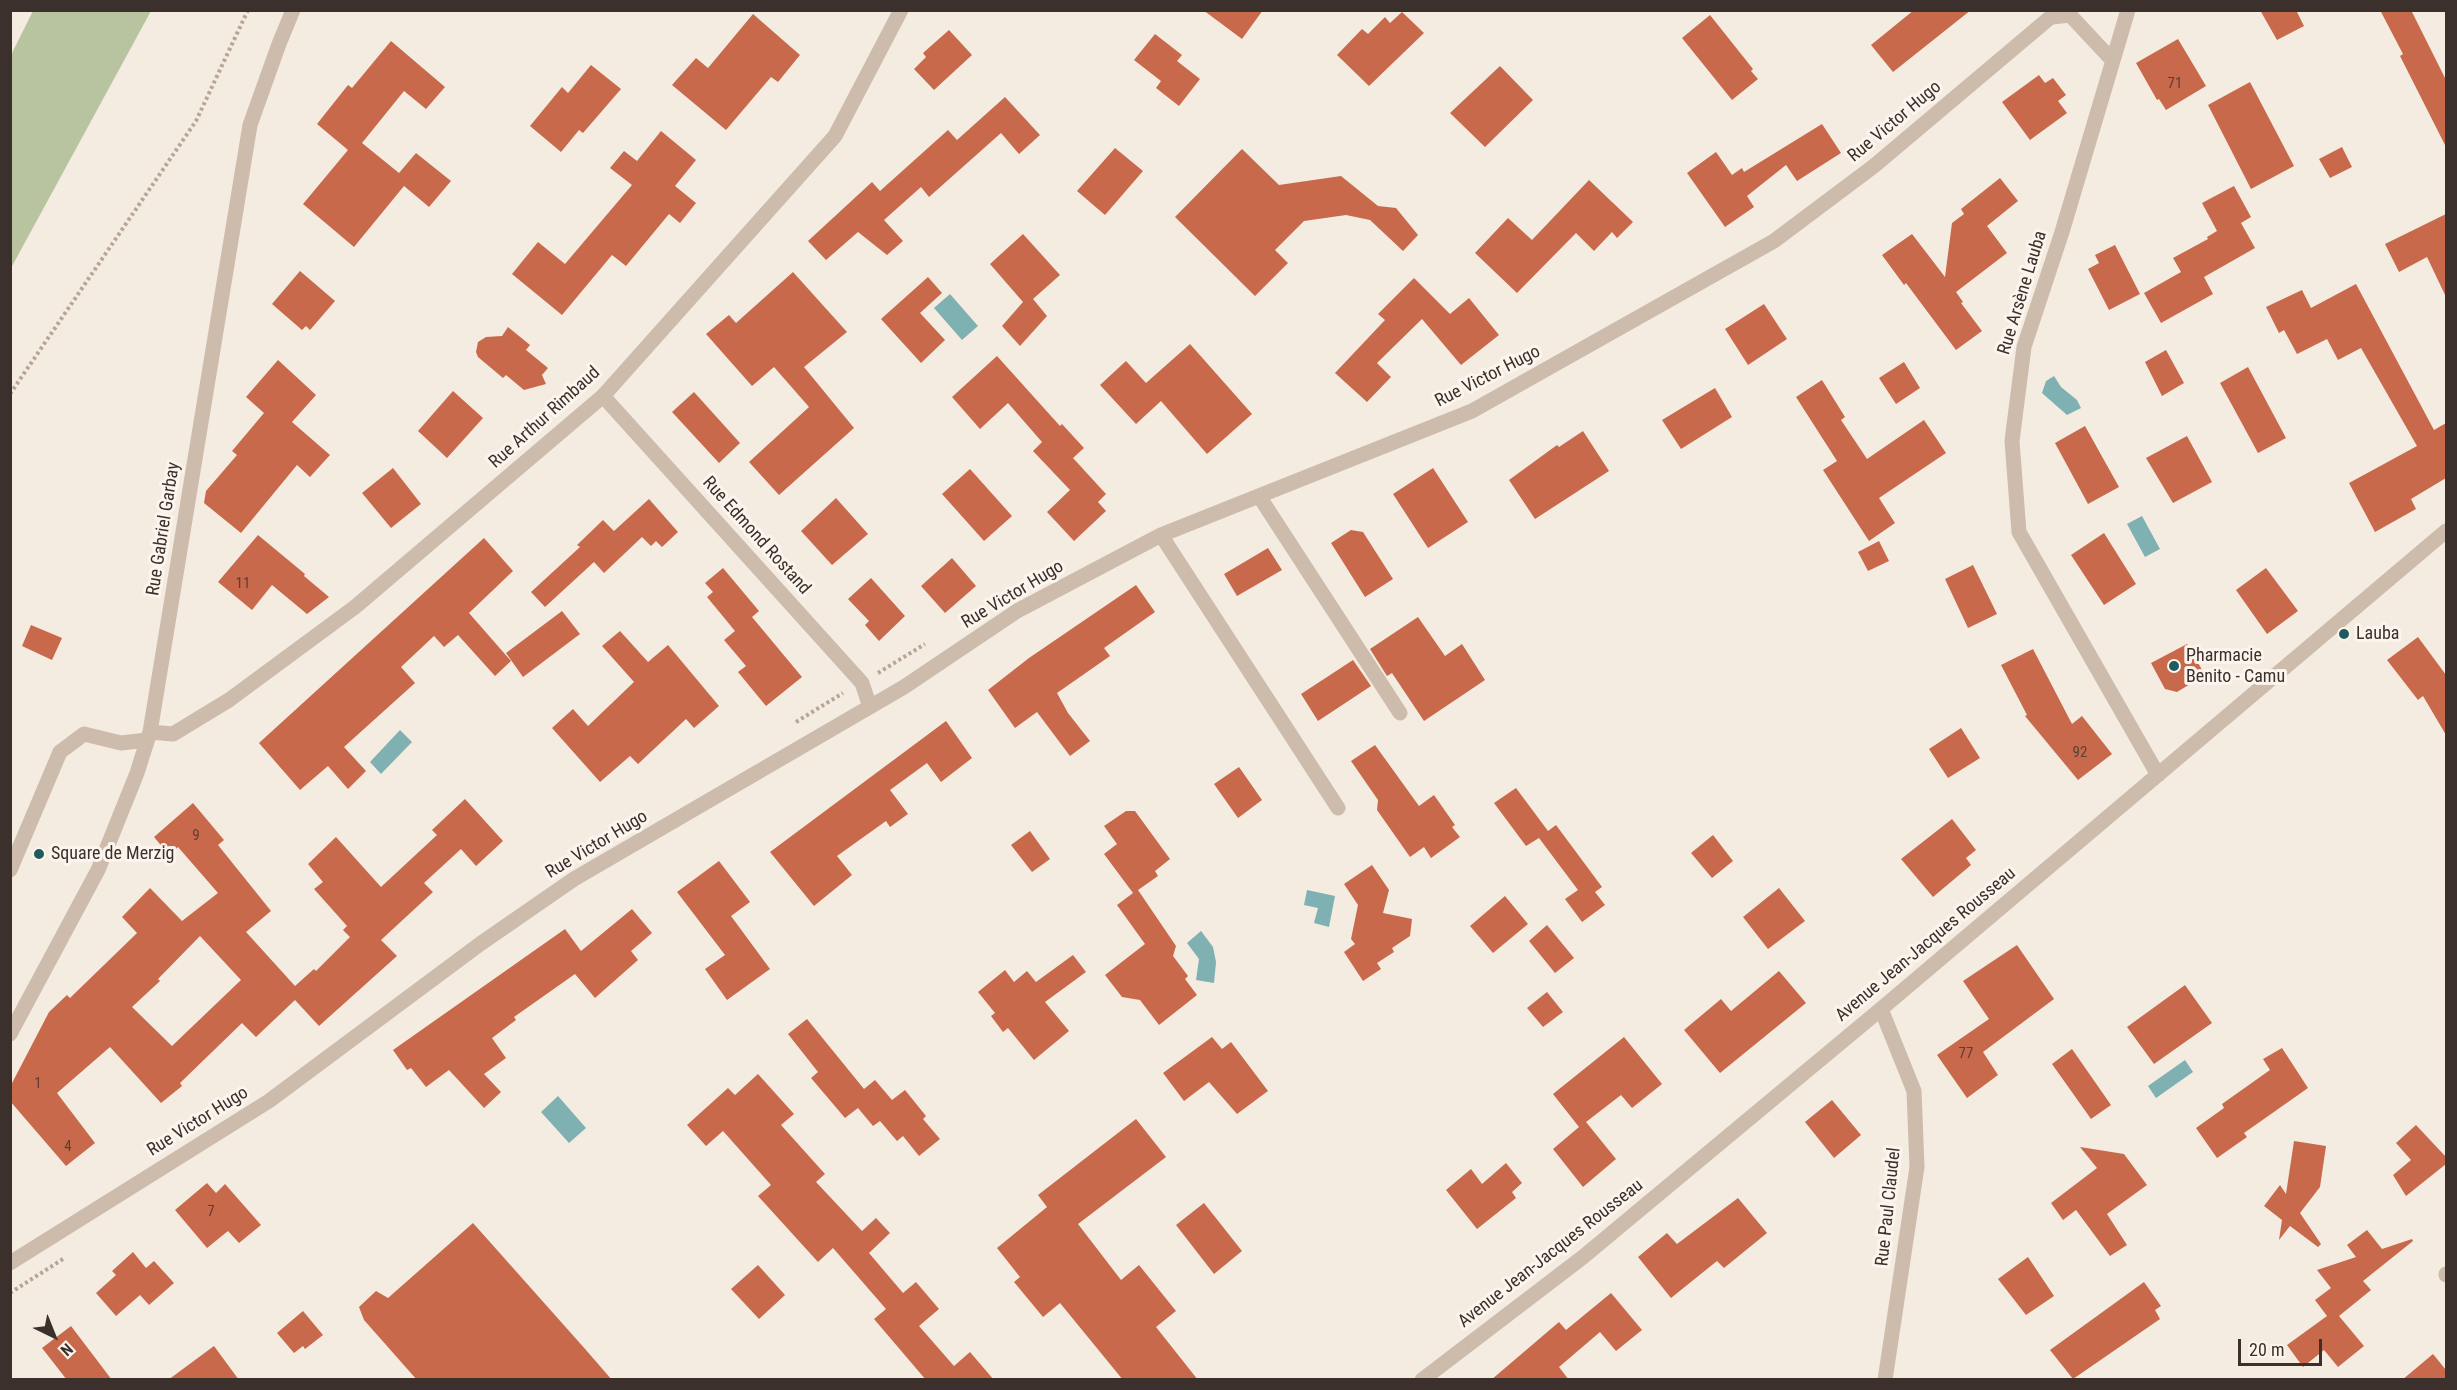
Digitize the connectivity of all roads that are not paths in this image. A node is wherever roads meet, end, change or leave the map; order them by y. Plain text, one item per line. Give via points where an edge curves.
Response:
1 (293, 10) edge
2 (901, 10) edge
3 (2128, 10) edge
4 (2055, 14) edge
5 (2113, 60) junction
6 (603, 396) junction
7 (1259, 496) junction
8 (2446, 531) edge
9 (1161, 535) junction
10 (870, 707) junction
11 (1400, 713) dead end
12 (149, 736) junction
13 (2158, 775) junction
14 (1338, 808) dead end
15 (10, 870) edge
16 (1881, 1009) junction
17 (10, 1034) edge
18 (10, 1263) edge
19 (1422, 1380) edge
20 (1885, 1380) edge

1 - 12 street, Rue Gabriel Garbay via 250,125
2 - 6 street, Rue Arthur Rimbaud via 835,136
3 - 5 street, Rue Arsène Lauba
4 - 5 street via 2070,15
4 - 7 street, Rue Victor Hugo via 1874,166 1774,241 1472,411
5 - 13 street, Rue Arsène Lauba via 2024,347 2012,441 2019,532
6 - 10 street, Rue Edmond Rostand via 862,682
6 - 12 street, Rue Arthur Rimbaud via 355,607 229,700 173,734
7 - 9 street, Rue Victor Hugo
7 - 11 street
8 - 13 street, Avenue Jean-Jacques Rousseau
9 - 10 street, Rue Victor Hugo via 1017,611
9 - 14 street
10 - 18 street, Rue Victor Hugo via 574,879 269,1101
12 - 15 street, Rue Arthur Rimbaud via 121,743 84,734 60,752
12 - 17 street, Rue Gabriel Garbay via 98,870
13 - 16 street, Avenue Jean-Jacques Rousseau
16 - 19 street, Avenue Jean-Jacques Rousseau via 1583,1257
16 - 20 street, Rue Paul Claudel via 1914,1092 1917,1167

